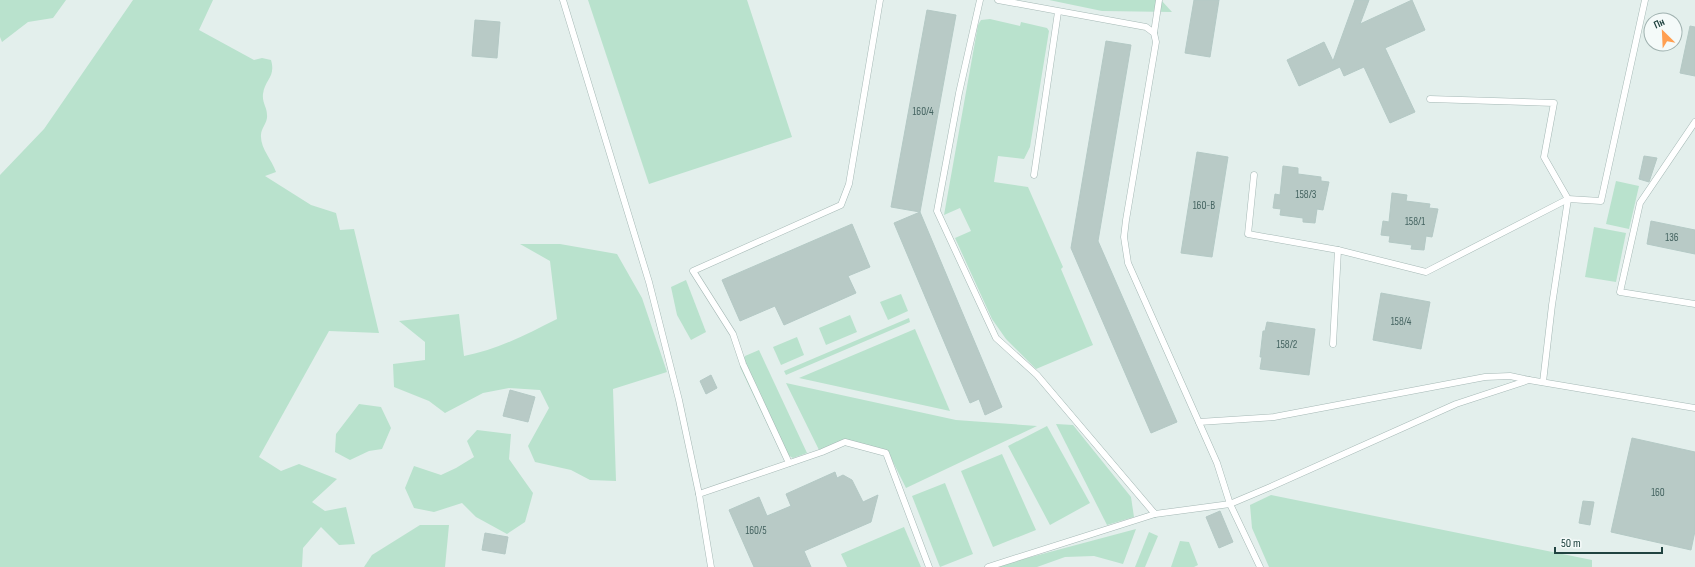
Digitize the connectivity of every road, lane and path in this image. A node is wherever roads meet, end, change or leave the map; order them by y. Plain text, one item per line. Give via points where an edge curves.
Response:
1 (562, 0) edge
2 (880, 0) edge
3 (980, 0) edge
4 (998, 0) edge
5 (1160, 0) edge
6 (1645, 0) edge
7 (1058, 12) junction
8 (1154, 33) junction
9 (1430, 99) dead end
10 (1695, 122) edge
11 (1034, 175) dead end
12 (1254, 175) dead end
13 (1568, 198) junction
14 (1338, 250) junction
15 (1695, 304) edge
16 (1333, 344) dead end
17 (1529, 380) junction
18 (1543, 382) junction
19 (1695, 408) edge
20 (1199, 422) junction
21 (789, 463) junction
22 (699, 494) junction
23 (1230, 504) junction
24 (1155, 514) junction
25 (711, 567) edge
26 (929, 567) edge
27 (988, 567) edge
28 (1260, 567) edge

1 - 22 lane via 649,282 679,400
2 - 21 lane via 849,184 841,205 693,271 733,334 743,364
3 - 24 lane via 937,210 996,338 1037,375
4 - 7 lane
5 - 8 lane
6 - 13 lane via 1601,201
7 - 8 lane via 1146,28
7 - 11 lane
8 - 20 lane via 1156,42 1124,237 1128,263
9 - 13 lane via 1554,103 1544,157
10 - 15 lane via 1640,202 1620,292
12 - 14 lane via 1248,234
13 - 14 lane via 1426,272
13 - 18 lane
14 - 16 lane
17 - 18 lane
17 - 20 lane via 1510,376 1484,377 1274,417
17 - 23 lane via 1456,404
18 - 19 lane
20 - 23 lane via 1217,463
21 - 22 lane
21 - 26 lane via 845,442 886,453
22 - 25 lane
23 - 24 lane
23 - 28 lane
24 - 27 lane

